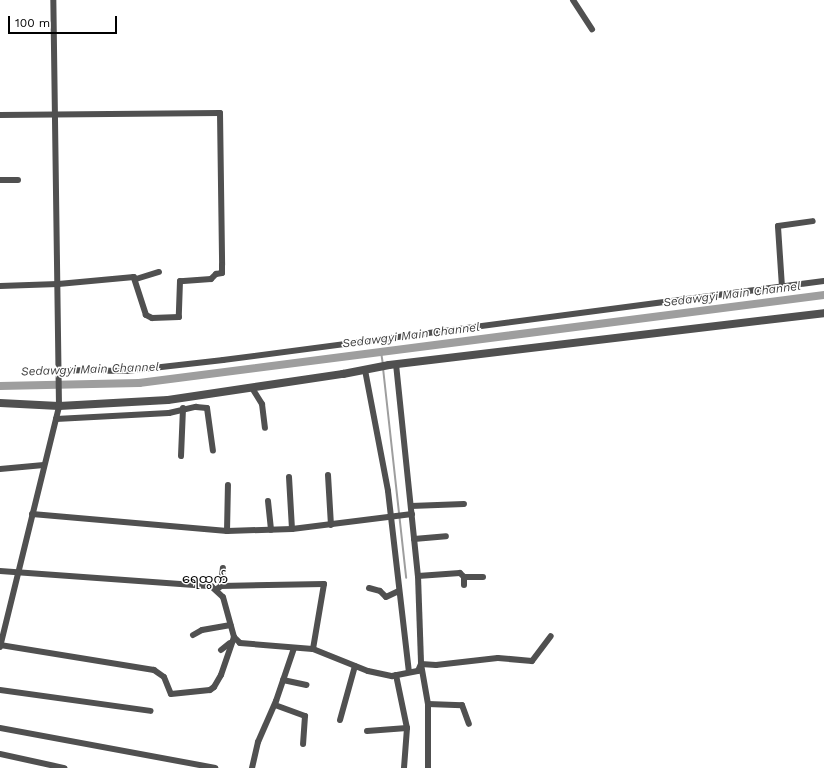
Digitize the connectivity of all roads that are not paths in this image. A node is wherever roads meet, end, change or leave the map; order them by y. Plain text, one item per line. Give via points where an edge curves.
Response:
1 (53, 0) edge
2 (573, 0) edge
3 (592, 29) dead end
4 (55, 114) junction
5 (0, 115) edge
6 (0, 180) edge
7 (18, 180) dead end
8 (813, 221) dead end
9 (160, 272) dead end
10 (136, 279) junction
11 (824, 281) edge
12 (58, 284) junction
13 (0, 286) edge
14 (782, 287) junction
15 (824, 313) edge
16 (393, 364) junction
17 (365, 370) junction
18 (59, 372) junction
19 (252, 388) junction
20 (168, 400) junction
21 (59, 402) junction
22 (0, 403) edge
23 (183, 408) junction
24 (169, 414) junction
25 (56, 419) junction
26 (265, 428) dead end
27 (213, 451) dead end
28 (182, 456) dead end
29 (44, 465) junction
30 (0, 469) edge
31 (328, 475) dead end
32 (288, 477) dead end
33 (228, 485) dead end
34 (268, 502) dead end
35 (464, 504) dead end
36 (411, 506) junction
37 (32, 514) junction
38 (410, 515) junction
39 (393, 517) junction
40 (331, 525) junction
41 (271, 530) junction
42 (292, 530) junction
43 (227, 531) junction
44 (446, 536) dead end
45 (414, 539) junction
46 (223, 568) dead end
47 (0, 571) edge
48 (18, 573) junction
49 (418, 576) junction
50 (464, 577) junction
51 (483, 577) dead end
52 (464, 585) dead end
53 (219, 588) junction
54 (369, 588) dead end
55 (399, 591) junction
56 (0, 616) edge
57 (7, 618) junction
58 (231, 625) junction
59 (193, 635) dead end
60 (551, 636) dead end
61 (233, 639) junction
62 (0, 646) edge
63 (294, 648) junction
64 (313, 649) junction
65 (221, 650) dead end
66 (421, 664) junction
67 (355, 666) junction
68 (413, 671) junction
69 (396, 675) junction
70 (283, 680) junction
71 (306, 685) dead end
72 (0, 690) edge
73 (428, 704) junction
74 (274, 705) junction
75 (151, 711) dead end
76 (340, 720) dead end
77 (469, 724) dead end
78 (0, 728) edge
79 (407, 728) junction
80 (367, 731) dead end
81 (304, 744) dead end
82 (0, 754) edge
83 (64, 768) edge
84 (215, 768) edge
85 (252, 768) edge
86 (404, 768) edge
87 (428, 768) edge

1 - 4 street
2 - 3 street
4 - 5 street
4 - 10 street via 220,113 222,273 211,279 180,281 180,316 158,318 148,317 143,311
4 - 12 street
6 - 7 street
8 - 14 street via 778,226
9 - 10 street
10 - 12 street
11 - 14 street
12 - 13 street
12 - 18 street
14 - 18 street via 189,364 126,371
15 - 16 street
16 - 17 street
16 - 36 street
17 - 19 street
17 - 39 street
18 - 21 street
19 - 20 street
19 - 26 street via 262,404
20 - 21 street
20 - 24 street
21 - 22 street
21 - 25 street
23 - 24 street
23 - 27 street via 207,408
23 - 28 street
24 - 25 street
25 - 29 street
29 - 30 street
29 - 37 street
31 - 40 street
32 - 42 street
33 - 43 street
34 - 41 street
35 - 36 street
36 - 38 street
37 - 43 street
37 - 48 street
38 - 39 street
38 - 45 street
39 - 40 street
39 - 55 street
40 - 42 street
41 - 42 street
41 - 43 street
44 - 45 street
45 - 49 street
46 - 53 street
47 - 48 street
48 - 53 street
48 - 57 street
49 - 50 street via 460,573
49 - 66 street
50 - 51 street
50 - 52 street
53 - 58 street
53 - 64 street via 324,584
54 - 55 street via 380,591 386,597
55 - 68 street
56 - 57 street
57 - 62 street
58 - 59 street via 202,630
58 - 61 street
60 - 66 street via 529,662 498,658 436,665
61 - 62 street via 221,675 214,687 210,690 171,694 164,677 154,670
61 - 63 street via 246,645
61 - 65 street
63 - 64 street
63 - 70 street
64 - 67 street
66 - 68 street
66 - 73 street
67 - 69 street via 383,675
67 - 76 street
68 - 69 street
69 - 79 street
70 - 71 street
70 - 74 street
72 - 75 street
73 - 77 street via 462,705
73 - 87 street
74 - 81 street via 306,716
74 - 85 street via 258,742
78 - 84 street
79 - 80 street
79 - 86 street
82 - 83 street

